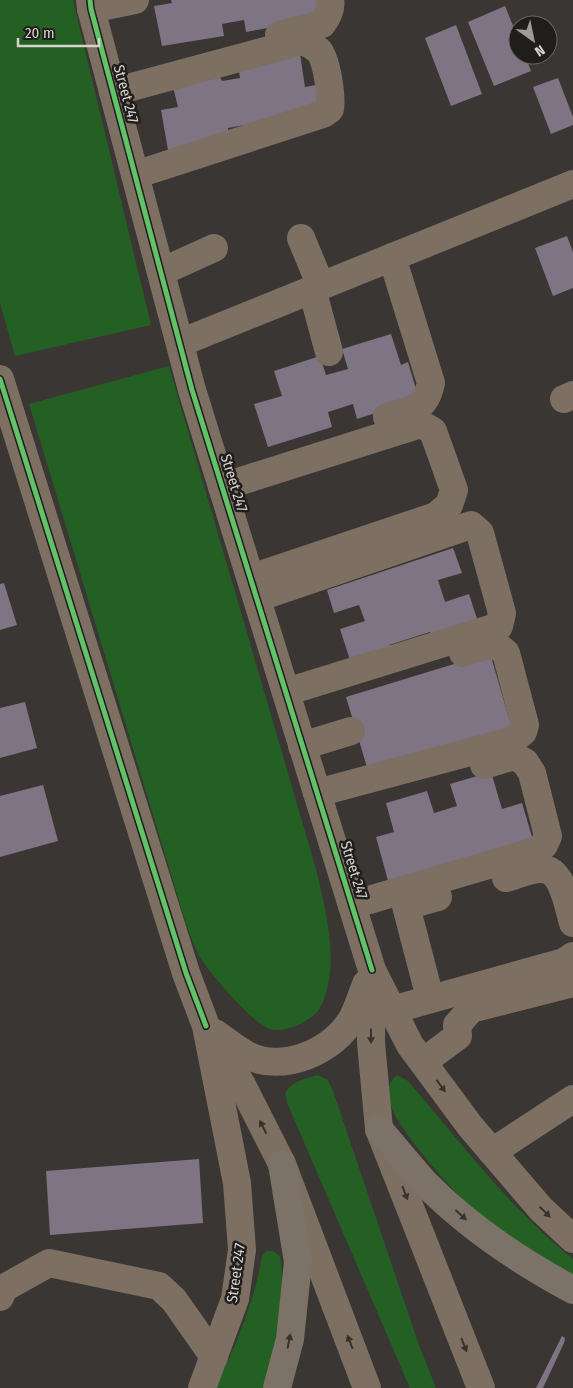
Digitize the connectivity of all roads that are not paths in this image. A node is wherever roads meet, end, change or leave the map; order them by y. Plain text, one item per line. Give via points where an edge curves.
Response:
1 (135, 0) edge
2 (330, 0) edge
3 (90, 5) edge
4 (110, 83) junction
5 (135, 175) junction
6 (573, 184) edge
7 (300, 238) dead end
8 (214, 248) dead end
9 (392, 257) junction
10 (161, 272) junction
11 (316, 288) junction
12 (180, 343) junction
13 (329, 352) dead end
14 (1, 384) edge
15 (220, 478) junction
16 (254, 588) junction
17 (288, 698) junction
18 (352, 731) dead end
19 (302, 746) junction
20 (320, 802) junction
21 (352, 905) junction
22 (573, 923) edge
23 (573, 956) edge
24 (372, 970) junction
25 (573, 983) edge
26 (430, 998) junction
27 (392, 1010) junction
28 (206, 1026) junction
29 (423, 1062) junction
30 (573, 1099) edge
31 (379, 1129) junction
32 (492, 1152) junction
33 (282, 1164) junction
34 (573, 1239) edge
35 (573, 1290) edge
36 (0, 1297) edge
37 (214, 1357) junction
38 (202, 1388) edge
39 (277, 1388) edge
40 (367, 1388) edge
41 (481, 1388) edge

1 - 3 street
2 - 4 street via 328,15 322,24
3 - 4 street, Street 247
4 - 5 street, Street 247
4 - 5 street via 302,41 321,53 332,98 330,109 323,114
5 - 10 street, Street 247
6 - 9 street
7 - 11 street
8 - 10 street
9 - 11 street
9 - 15 street via 431,383 428,397 421,407
10 - 12 street, Street 247
11 - 12 street
11 - 13 street
12 - 15 street, Street 247
14 - 28 street, Street 247 via 186,973
15 - 16 street, Street 247
15 - 16 street via 421,424 433,431 454,490 450,505 436,516
16 - 17 street, Street 247
16 - 17 street via 471,525 480,533 502,613 499,626
17 - 19 street, Street 247
17 - 20 street via 494,643 506,653 525,725 523,732 511,741
18 - 19 street
19 - 20 street, Street 247
20 - 21 street, Street 247
20 - 21 street via 514,756 524,762 532,773 548,836 536,851
21 - 24 street, Street 247
22 - 26 street via 559,880 551,872 541,869 406,906
23 - 26 street via 564,962
24 - 27 street
24 - 28 street via 352,1018 338,1036 323,1049 297,1058 267,1061 248,1056
24 -> 31 street via 371,1043
25 - 29 street via 471,1009 458,1025 458,1036
26 - 27 street
27 - 29 street
33 -> 28 street via 242,1085
28 - 37 street, Street 247 via 237,1183 242,1250 235,1300
29 -> 32 street
30 - 32 street
31 -> 35 main road via 425,1182 476,1228 534,1269
31 -> 41 street
32 -> 34 street via 541,1209
39 -> 33 main road via 290,1339 298,1262
40 -> 33 street
36 - 37 street via 4,1288 49,1263 159,1286 174,1300
37 - 38 street, Street 247

